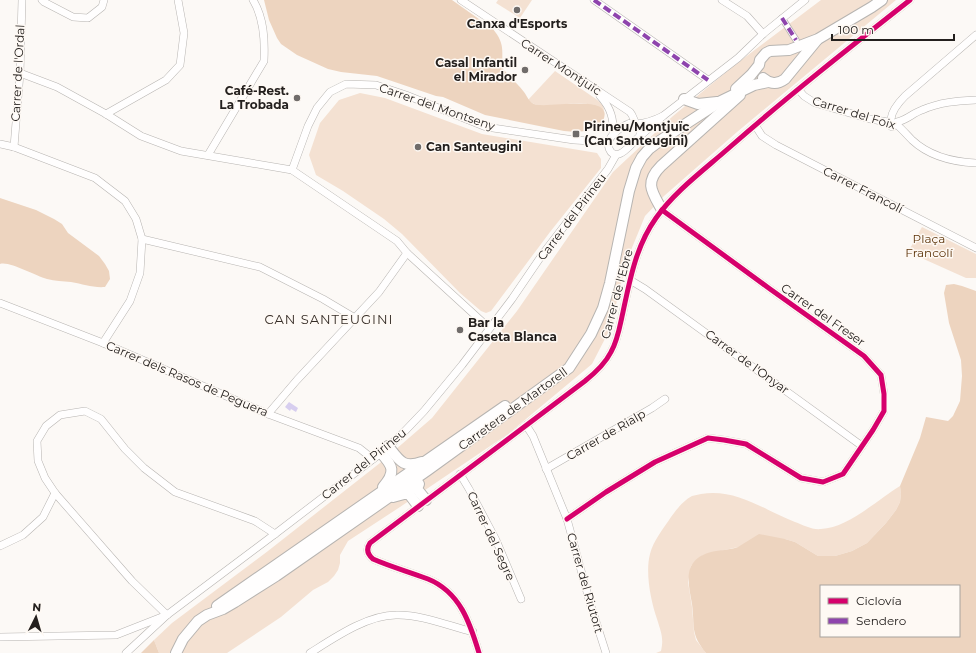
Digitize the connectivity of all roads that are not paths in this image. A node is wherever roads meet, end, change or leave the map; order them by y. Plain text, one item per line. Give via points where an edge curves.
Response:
1 (22, 0) edge
2 (42, 0) edge
3 (104, 0) edge
4 (178, 0) edge
5 (253, 0) edge
6 (461, 0) edge
7 (594, 0) edge
8 (722, 0) edge
9 (805, 0) edge
10 (872, 0) edge
11 (882, 0) edge
12 (910, 0) edge
13 (782, 18) junction
14 (849, 20) junction
15 (763, 34) junction
16 (976, 35) edge
17 (818, 39) junction
18 (796, 40) dead end
19 (777, 51) junction
20 (758, 65) junction
21 (791, 72) junction
22 (20, 73) junction
23 (708, 80) junction
24 (768, 82) junction
25 (798, 89) junction
26 (595, 90) junction
27 (745, 90) junction
28 (684, 99) junction
29 (976, 100) edge
30 (721, 101) junction
31 (106, 114) junction
32 (663, 116) junction
33 (893, 122) junction
34 (636, 124) junction
35 (755, 125) junction
36 (613, 135) junction
37 (640, 136) junction
38 (609, 142) junction
39 (0, 144) edge
40 (14, 147) junction
41 (208, 155) junction
42 (616, 155) junction
43 (976, 163) edge
44 (292, 170) junction
45 (662, 210) junction
46 (142, 239) junction
47 (976, 248) edge
48 (407, 253) junction
49 (630, 280) junction
50 (0, 303) edge
51 (355, 318) junction
52 (489, 328) junction
53 (103, 343) junction
54 (578, 354) junction
55 (665, 399) dead end
56 (268, 414) junction
57 (526, 425) junction
58 (862, 446) junction
59 (446, 447) junction
60 (380, 453) junction
61 (429, 459) junction
62 (546, 469) junction
63 (428, 470) junction
64 (460, 474) junction
65 (408, 484) junction
66 (413, 492) junction
67 (56, 493) junction
68 (381, 497) junction
69 (422, 503) junction
70 (567, 519) junction
71 (275, 534) junction
72 (0, 546) edge
73 (521, 599) dead end
74 (167, 615) junction
75 (473, 632) junction
76 (0, 637) edge
77 (126, 653) edge
78 (176, 653) edge
79 (310, 653) edge
80 (479, 653) edge
81 (606, 653) edge

1 - 22 street, Carrer de l'Ordal
2 - 3 street via 74,17 88,18 102,7
4 - 31 street via 184,32 180,65 166,80
5 - 41 street via 261,20 265,45 264,61
6 - 26 street, Carrer Montjuïc
7 - 23 street
8 - 15 street via 746,16
9 - 13 street, Carrer del Pirineu
10 - 14 main road
11 - 14 main road
12 - 25 street, Carrer de l'Ebre
13 - 15 street, Carrer del Pirineu
13 - 18 street
14 - 17 main road
15 - 23 street, Carrer del Pirineu via 738,58
16 - 33 street via 899,102 892,114
17 - 19 main road via 790,50
17 - 21 main road
19 - 20 main road via 766,53
19 - 21 main road via 788,57
20 - 24 main road via 760,74
20 - 30 main road via 747,80
21 - 24 main road via 782,82
22 - 31 street via 57,87
22 - 40 street, Carrer de l'Ordal
23 - 28 street, Carrer del Pirineu
24 - 27 main road, Carretera de Martorell
25 - 33 street, Carrer del Foix via 815,103 870,119
25 - 35 street, Carrer de l'Ebre
26 - 34 street, Carrer Montjuïc via 626,109
26 - 36 street via 611,112
27 - 30 main road, Carretera de Martorell
27 - 45 main road via 654,174 651,188
28 - 30 main road via 698,104
28 - 32 street, Carrer del Pirineu
29 - 33 street via 940,103 904,121
30 - 54 main road, Carretera de Martorell via 656,144 646,152 639,163 629,191 603,308
31 - 41 street via 141,136 181,151
32 - 34 street, Carrer del Pirineu
32 - 37 street, Carrer del Pirineu
33 - 43 street, Carrer del Foix via 919,145 935,154 956,161
34 - 36 street, Carrer del Pirineu via 629,123
34 - 37 street via 640,128
35 - 45 street, Carrer de l'Ebre
35 - 47 street, Carrer Francolí via 768,141
36 - 38 street, Carrer del Pirineu
37 - 42 street, Carrer del Pirineu via 622,154
38 - 42 street via 611,152
38 - 44 street, Carrer del Montseny via 574,140 486,127 376,85 346,84 330,92 317,108
39 - 40 street
40 - 46 street via 95,178 125,201 136,219
41 - 44 street
42 - 52 street, Carrer del Pirineu
44 - 48 street via 397,241
45 - 49 street, Carrer de l'Ebre via 644,237
45 - 58 street, Carrer del Freser via 864,356 881,375 884,411
46 - 51 street via 260,267
46 - 53 street via 140,273 136,285 130,301
48 - 51 street via 380,292
48 - 52 street
49 - 57 street, Carrer de l'Ebre via 615,345 606,360 595,373
49 - 58 street, Carrer de l'Onyar via 645,288
50 - 53 street, Carrer dels Rasos de Peguera
51 - 56 street
52 - 60 street, Carrer del Pirineu via 424,411
53 - 56 street, Carrer dels Rasos de Peguera
54 - 59 main road
54 - 63 main road, Carretera de Martorell via 569,368
55 - 62 street, Carrer de Rialp
56 - 60 street, Carrer dels Rasos de Peguera via 359,448
57 - 62 street, Carrer del Riutort
57 - 64 street, Carrer de l'Ebre
58 - 70 street, Carrer del Freser via 843,474 823,482 801,478 746,444 708,438 655,462
59 - 61 main road
59 - 65 main road via 437,458 410,476
60 - 61 main road via 408,465
60 - 68 main road via 389,463 392,472
60 - 71 street, Carrer del Pirineu
61 - 68 main road
62 - 70 street, Carrer del Riutort
63 - 65 main road, Carretera de Martorell
63 - 66 main road
64 - 69 street, Carrer de l'Ebre
64 - 73 street, Carrer del Segre via 496,540
65 - 66 main road
65 - 68 main road, Carretera de Martorell
66 - 68 main road
66 - 69 main road
67 - 71 street via 45,478 38,461 37,441 46,426 60,415 84,411 101,419 144,468 176,492 255,521
67 - 72 street via 43,517 23,535
67 - 74 street via 132,581
68 - 78 main road, Carretera de Martorell via 270,580 198,621 183,639
69 - 75 street, Carrer de l'Ebre via 372,540 368,545 368,553 378,561 429,579 453,595
70 - 81 street, Carrer del Riutort
71 - 74 street, Carrer del Pirineu
74 - 76 street via 116,635
74 - 77 street, Carrer del Pirineu
75 - 79 street via 419,618 396,615 376,619 347,630
75 - 80 street

